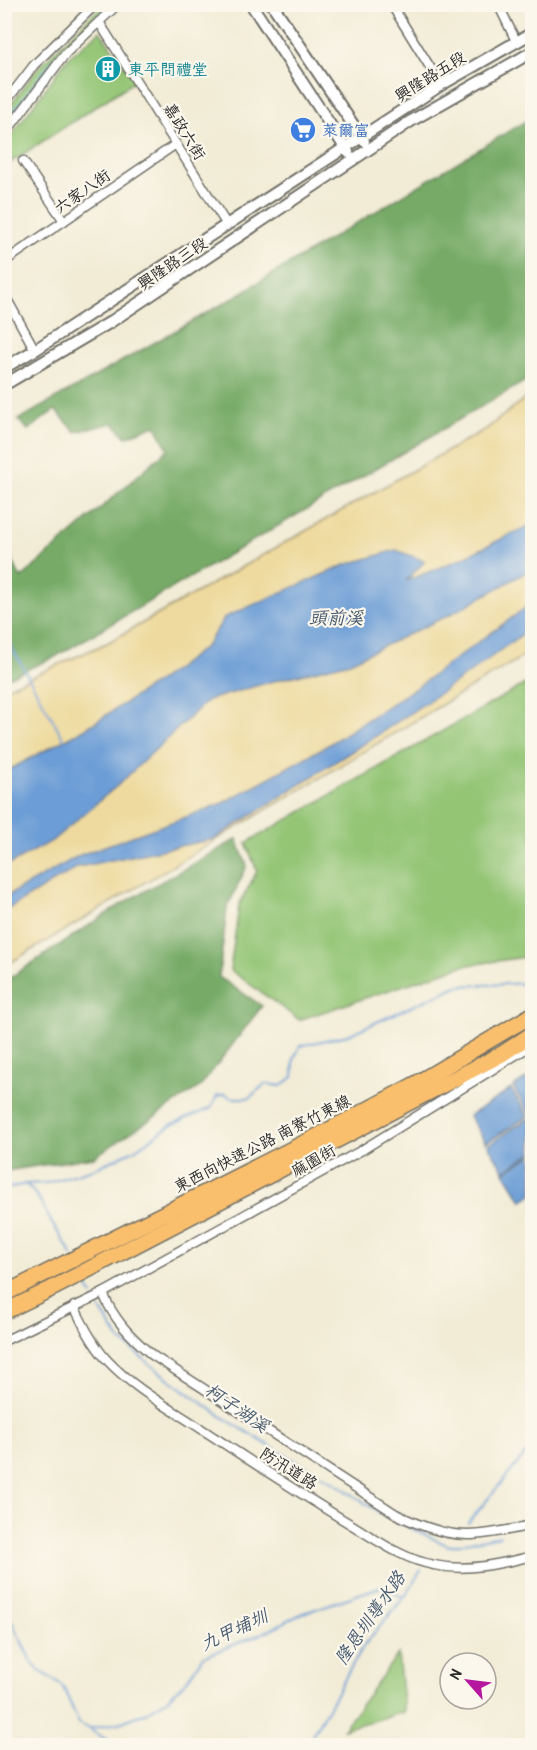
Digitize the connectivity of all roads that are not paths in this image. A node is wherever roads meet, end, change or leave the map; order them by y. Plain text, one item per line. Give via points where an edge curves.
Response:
1 (96, 4) edge
2 (118, 4) edge
3 (251, 4) edge
4 (272, 4) edge
5 (391, 4) edge
6 (498, 4) edge
7 (99, 22) junction
8 (532, 33) edge
9 (516, 41) junction
10 (532, 52) edge
11 (441, 85) junction
12 (6, 99) edge
13 (4, 135) edge
14 (361, 137) junction
15 (176, 144) junction
16 (346, 148) junction
17 (369, 149) junction
18 (353, 160) junction
19 (23, 161) dead end
20 (64, 221) junction
21 (227, 225) junction
22 (4, 262) edge
23 (4, 294) edge
24 (35, 350) junction
25 (4, 368) edge
26 (4, 385) edge
27 (532, 1015) edge
28 (532, 1034) edge
29 (532, 1045) edge
30 (142, 1225) junction
31 (4, 1282) edge
32 (103, 1293) junction
33 (4, 1294) edge
34 (74, 1306) junction
35 (4, 1312) edge
36 (4, 1341) edge
37 (532, 1525) edge
38 (532, 1556) edge

1 - 12 street via 34,65
2 - 7 street
3 - 16 street
4 - 14 street
5 - 11 street
6 - 9 street
7 - 13 street via 66,53
7 - 15 street, 嘉政六街
8 - 9 street, 興隆路五段
9 - 11 street, 興隆路五段
10 - 17 street, 興隆路五段
11 - 14 street, 興隆路五段
14 - 16 street, 興隆路五段
14 - 17 street
15 - 20 street, 六家八街
15 - 21 street, 嘉政六街
16 - 18 street
16 - 21 street, 興隆路三段
17 - 18 street, 興隆路五段
18 - 26 street, 興隆路三段 via 109,323
19 - 20 street
20 - 22 street, 六家八街
21 - 24 street, 興隆路三段
23 - 24 street
24 - 25 street, 興隆路三段
27 - 30 highway, 東西向快速公路 南寮竹東線 via 414,1085
28 - 35 highway, 東西向快速公路 南寮竹東線 via 492,1059
29 - 32 street, 麻園街 via 362,1150
30 - 31 highway
30 - 33 highway, 東西向快速公路 南寮竹東線
32 - 34 street, 麻園街
32 - 37 street via 109,1309 128,1334 152,1355 396,1514 424,1527 467,1536
34 - 36 street, 麻園街
34 - 38 street, 防汛道路 via 106,1360 131,1383 397,1551 432,1565 461,1568

